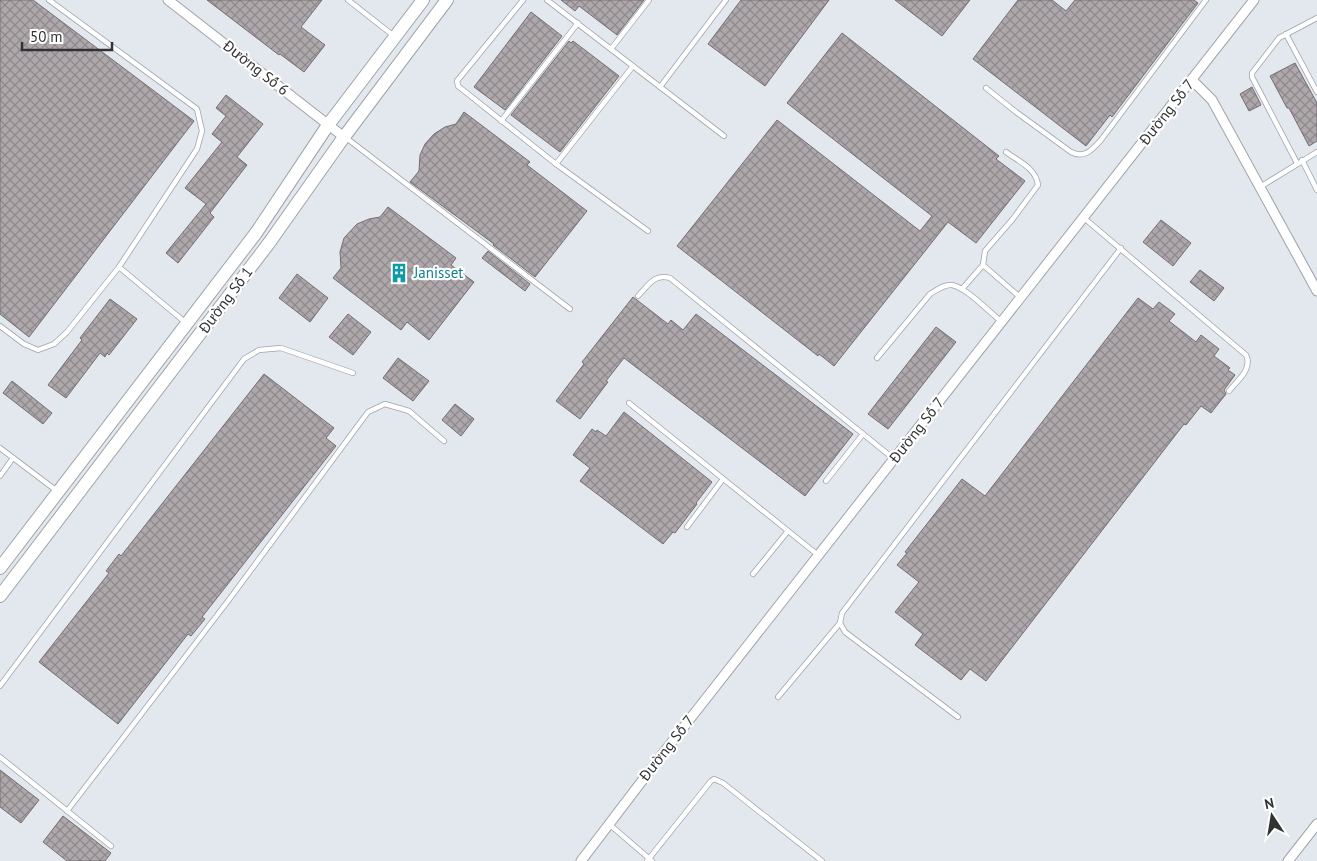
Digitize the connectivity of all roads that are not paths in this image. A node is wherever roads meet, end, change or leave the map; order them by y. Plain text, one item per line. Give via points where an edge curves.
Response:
1 (49, 0) edge
2 (168, 0) edge
3 (348, 0) edge
4 (424, 0) edge
5 (447, 0) edge
6 (523, 0) edge
7 (547, 0) edge
8 (648, 0) edge
9 (726, 0) edge
10 (1206, 0) edge
11 (1254, 0) edge
12 (1317, 18) edge
13 (578, 24) junction
14 (1286, 34) junction
15 (396, 37) junction
16 (611, 49) junction
17 (633, 66) junction
18 (1192, 80) junction
19 (660, 87) junction
20 (986, 88) dead end
21 (1317, 92) edge
22 (501, 121) junction
23 (328, 125) junction
24 (724, 136) dead end
25 (344, 137) junction
26 (1006, 152) dead end
27 (1317, 152) edge
28 (1302, 160) junction
29 (1297, 163) junction
30 (556, 164) junction
31 (1260, 187) junction
32 (1317, 190) edge
33 (1084, 218) junction
34 (648, 231) dead end
35 (1121, 248) junction
36 (984, 265) junction
37 (119, 267) junction
38 (962, 289) junction
39 (1317, 291) edge
40 (638, 296) dead end
41 (1021, 298) junction
42 (570, 309) dead end
43 (1002, 322) junction
44 (187, 324) junction
45 (0, 326) edge
46 (877, 358) dead end
47 (353, 373) dead end
48 (1229, 391) dead end
49 (629, 403) dead end
50 (863, 434) junction
51 (444, 441) dead end
52 (0, 448) edge
53 (13, 458) junction
54 (894, 459) junction
55 (0, 476) edge
56 (723, 479) junction
57 (826, 481) dead end
58 (58, 492) junction
59 (687, 527) dead end
60 (788, 532) junction
61 (818, 555) junction
62 (0, 568) edge
63 (753, 574) dead end
64 (0, 596) edge
65 (840, 622) junction
66 (0, 686) edge
67 (778, 697) dead end
68 (958, 717) dead end
69 (0, 757) edge
70 (67, 811) junction
71 (608, 824) junction
72 (1317, 824) edge
73 (111, 846) dead end
74 (650, 860) edge
75 (581, 861) edge
76 (822, 861) edge
77 (1288, 861) edge

1 - 37 lane via 197,109 202,131 197,149
2 - 23 street, Đường Số 6
3 - 15 lane
4 - 15 street, Đường Số 1
5 - 25 street, Đường Số 1
6 - 22 lane via 457,81 460,89
7 - 13 lane
8 - 16 lane
9 - 19 lane
10 - 20 lane via 1101,140 1084,155 1071,152
11 - 18 street, Đường Số 7
12 - 14 lane
13 - 16 lane
13 - 22 lane
14 - 21 lane
14 - 29 lane via 1279,38 1252,77
15 - 23 street, Đường Số 1
16 - 17 lane
17 - 19 lane
17 - 30 lane
18 - 31 street via 1212,100
18 - 33 street, Đường Số 7
19 - 24 lane
22 - 30 lane
23 - 25 street, Đường Số 6
23 - 44 street, Đường Số 1 via 256,233
25 - 42 lane
25 - 64 street, Đường Số 1 via 270,243
26 - 36 lane via 1029,168 1037,177 1038,185 986,252
27 - 28 lane
28 - 29 lane
28 - 32 lane
29 - 31 lane
30 - 34 lane
31 - 39 street
33 - 35 lane
33 - 41 street, Đường Số 7
35 - 48 lane via 1246,355 1247,369
35 - 65 lane via 842,613
36 - 38 lane
36 - 41 lane
37 - 44 lane
37 - 45 lane via 68,332 54,344 38,350
38 - 43 lane
38 - 46 lane via 950,285 930,294
40 - 50 lane via 657,277 670,278
41 - 43 street, Đường Số 7
43 - 54 street, Đường Số 7
44 - 58 street, Đường Số 1
47 - 66 lane via 280,348 259,350 244,359
49 - 56 lane
50 - 54 lane
50 - 57 lane
51 - 70 lane via 409,411 385,404 368,412
52 - 53 lane
53 - 55 lane
53 - 58 lane
54 - 61 street, Đường Số 7
56 - 59 lane
56 - 60 lane
58 - 62 street, Đường Số 1
60 - 61 lane
60 - 63 lane
61 - 71 street, Đường Số 7
65 - 67 lane
65 - 68 lane via 845,632
69 - 70 lane
70 - 73 lane
71 - 74 lane
71 - 75 street, Đường Số 7
72 - 77 street
74 - 76 lane via 714,779 723,782

